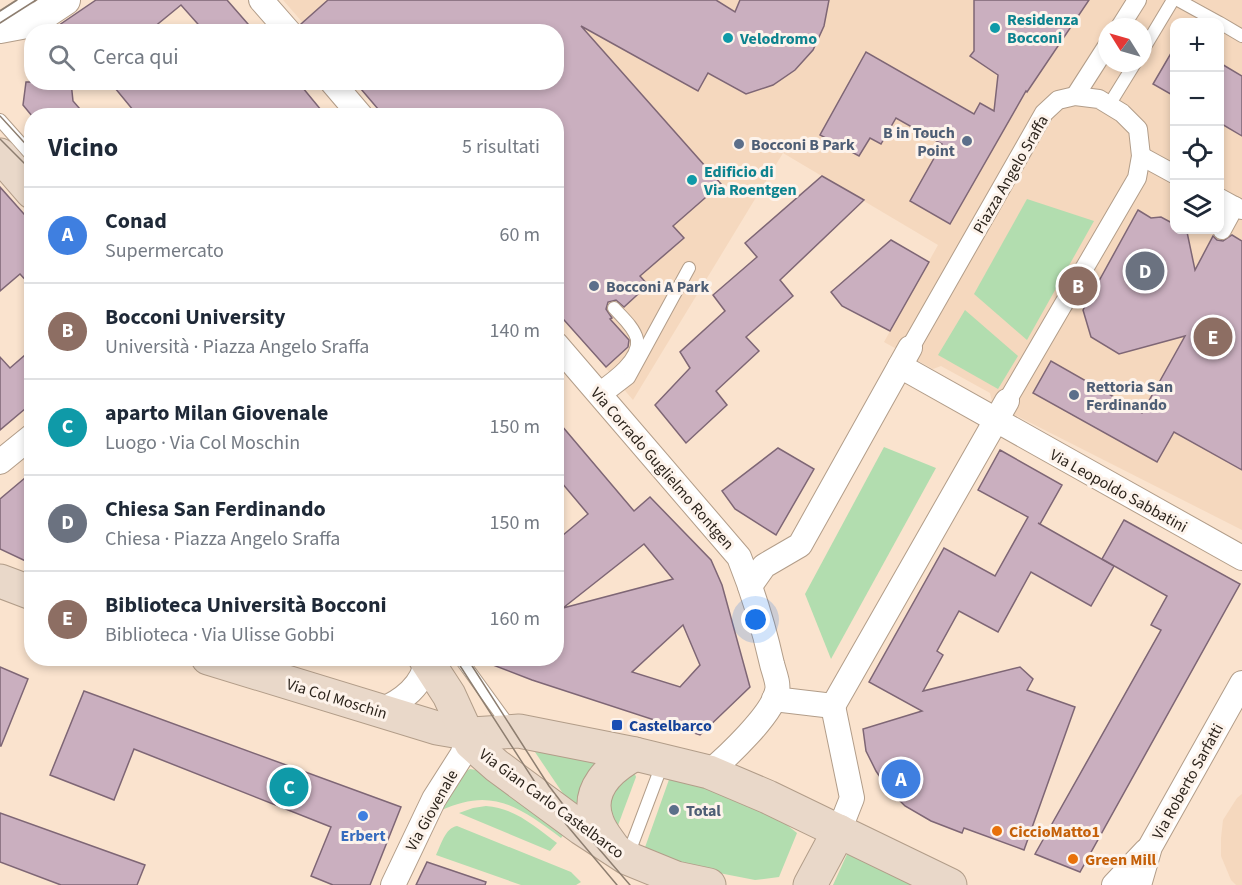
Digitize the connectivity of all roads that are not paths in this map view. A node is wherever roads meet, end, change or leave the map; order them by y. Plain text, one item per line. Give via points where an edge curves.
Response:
1 (65, 0) edge
2 (261, 0) edge
3 (1137, 0) edge
4 (1173, 0) edge
5 (1178, 0) edge
6 (30, 11) edge
7 (0, 18) edge
8 (1126, 18) edge
9 (1210, 18) edge
10 (281, 24) edge
11 (1224, 26) edge
12 (0, 28) edge
13 (1152, 35) edge
14 (1242, 36) edge
15 (1098, 60) edge
16 (1129, 72) edge
17 (339, 90) edge
18 (1075, 96) junction
19 (1109, 105) junction
20 (354, 108) edge
21 (0, 120) edge
22 (24, 147) edge
23 (0, 155) edge
24 (1141, 156) junction
25 (1170, 172) edge
26 (24, 183) edge
27 (1232, 205) edge
28 (1224, 225) edge
29 (689, 268) dead end
30 (614, 308) dead end
31 (564, 353) edge
32 (905, 357) junction
33 (599, 394) junction
34 (1002, 411) junction
35 (24, 442) edge
36 (0, 462) edge
37 (1242, 558) edge
38 (0, 581) edge
39 (750, 586) junction
40 (24, 590) edge
41 (234, 666) edge
42 (424, 666) edge
43 (430, 666) edge
44 (466, 666) edge
45 (1242, 682) edge
46 (774, 699) junction
47 (833, 706) junction
48 (379, 711) junction
49 (513, 731) junction
50 (467, 734) junction
51 (649, 757) junction
52 (709, 772) junction
53 (839, 831) junction
54 (1150, 847) junction
55 (620, 854) junction
56 (393, 885) edge
57 (709, 885) edge
58 (810, 885) edge
59 (950, 885) edge
60 (1114, 885) edge
61 (1139, 885) edge

1 - 6 street
2 - 10 street
3 - 8 street
4 - 13 lane
5 - 9 lane
6 - 7 lane
6 - 12 street
11 - 14 lane
15 - 18 street
16 - 19 lane
17 - 20 street
18 - 19 street
18 - 32 street, Piazza Angelo Sraffa via 1058,100 1044,113
19 - 24 street via 1138,129
21 - 22 lane
23 - 26 main road
24 - 25 street
24 - 34 street via 1131,190
27 - 28 street
29 - 33 lane via 629,378
30 - 33 lane via 633,329 637,341 623,370
31 - 33 street, Via Corrado Guglielmo Rontgen
32 - 34 street
32 - 39 street, Piazza Angelo Sraffa via 800,545 764,566
33 - 39 street, Via Corrado Guglielmo Rontgen via 740,558
34 - 37 street, Via Leopoldo Sabbatini
34 - 47 street
35 - 36 street
38 - 40 main road
39 - 46 street, Via Corrado Guglielmo Rontgen via 778,690
41 - 48 main road, Via Col Moschin
42 - 48 street via 411,690
43 - 50 main road via 446,689
44 - 49 lane
45 - 54 street, Via Roberto Sarfatti
46 - 47 street
46 - 52 street via 768,711
47 - 53 street via 852,798
48 - 50 main road, Via Col Moschin
49 - 50 main road, Via Gian Carlo Castelbarco
49 - 51 main road, Via Gian Carlo Castelbarco
50 - 55 main road, Via Gian Carlo Castelbarco via 474,747 497,766
50 - 56 street, Via Giovenale via 462,755 434,799
51 - 52 main road, Via Gian Carlo Castelbarco
51 - 55 lane
51 - 55 main road via 617,764 597,790 597,821
52 - 53 main road, Via Gian Carlo Castelbarco
53 - 58 main road
53 - 59 main road, Via Gian Carlo Castelbarco
54 - 60 street, Via Roberto Sarfatti
54 - 61 street, Via Roberto Sarfatti
55 - 57 main road, Via Gian Carlo Castelbarco via 676,878

